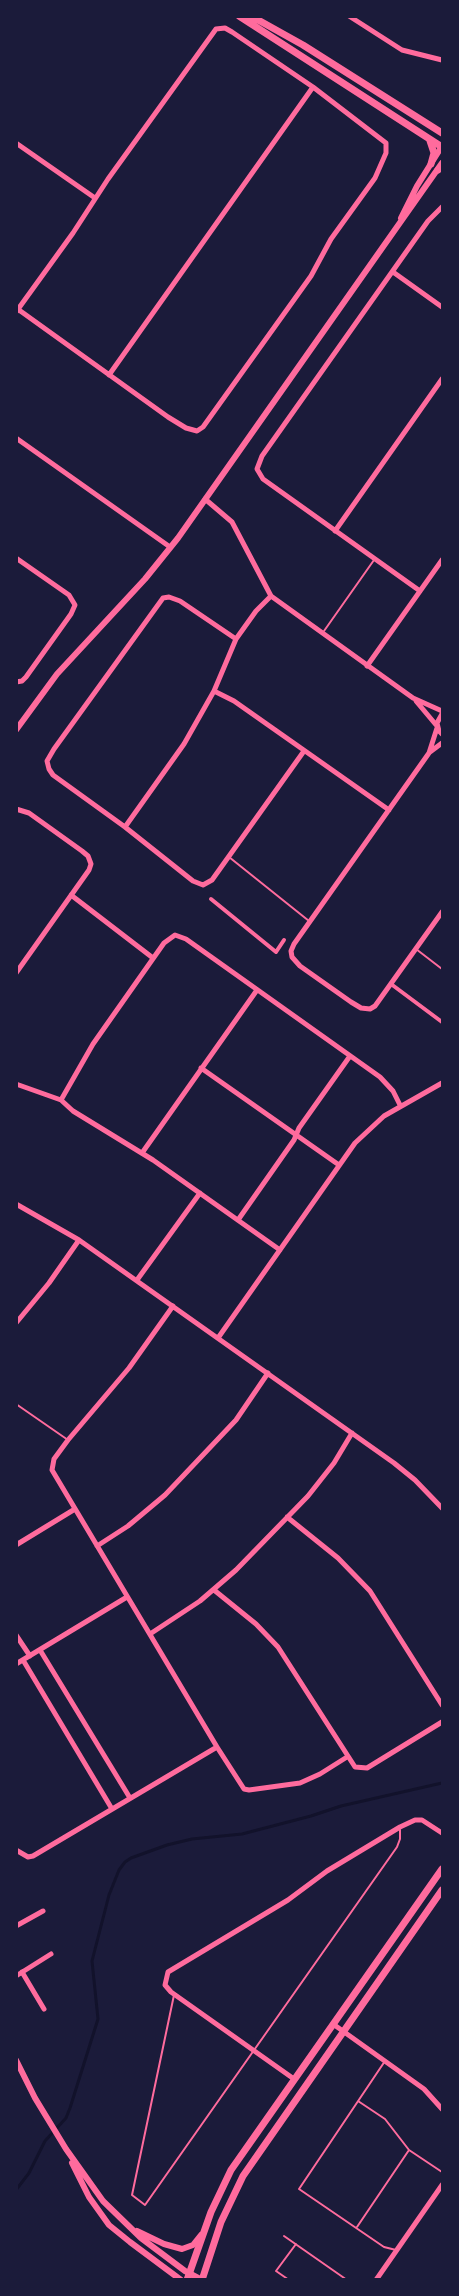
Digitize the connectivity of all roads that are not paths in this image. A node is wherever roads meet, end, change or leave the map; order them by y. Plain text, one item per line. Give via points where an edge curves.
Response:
1 (239, 16) edge
2 (251, 16) edge
3 (349, 16) edge
4 (442, 60) edge
5 (313, 87) junction
6 (442, 127) edge
7 (434, 128) junction
8 (442, 134) edge
9 (429, 138) junction
10 (16, 143) edge
11 (442, 147) edge
12 (442, 163) edge
13 (432, 164) junction
14 (440, 169) edge
15 (95, 198) junction
16 (442, 207) edge
17 (395, 232) junction
18 (393, 272) junction
19 (442, 307) edge
20 (18, 311) edge
21 (109, 375) junction
22 (442, 380) edge
23 (16, 438) edge
24 (205, 499) junction
25 (335, 531) junction
26 (170, 547) junction
27 (16, 558) edge
28 (375, 559) junction
29 (442, 564) edge
30 (420, 591) junction
31 (271, 596) junction
32 (322, 633) junction
33 (236, 639) junction
34 (367, 666) junction
35 (16, 682) edge
36 (214, 691) junction
37 (413, 698) junction
38 (442, 713) edge
39 (437, 727) junction
40 (16, 730) edge
41 (442, 734) edge
42 (442, 743) edge
43 (304, 751) junction
44 (429, 753) junction
45 (16, 809) edge
46 (389, 810) junction
47 (125, 827) junction
48 (229, 857) junction
49 (71, 895) junction
50 (211, 899) dead end
51 (442, 912) edge
52 (310, 921) junction
53 (284, 940) dead end
54 (416, 949) junction
55 (153, 958) junction
56 (442, 969) edge
57 (16, 973) edge
58 (391, 984) junction
59 (257, 990) junction
60 (442, 1022) edge
61 (351, 1056) junction
62 (201, 1068) junction
63 (442, 1083) edge
64 (16, 1084) edge
65 (61, 1100) junction
66 (400, 1105) junction
67 (296, 1135) junction
68 (142, 1153) junction
69 (339, 1165) junction
70 (200, 1193) junction
71 (16, 1204) edge
72 (238, 1220) junction
73 (79, 1240) junction
74 (280, 1250) junction
75 (137, 1280) junction
76 (174, 1306) junction
77 (16, 1323) edge
78 (218, 1338) junction
79 (268, 1374) junction
80 (16, 1404) edge
81 (352, 1433) junction
82 (68, 1440) junction
83 (442, 1508) edge
84 (75, 1509) junction
85 (287, 1517) junction
86 (16, 1545) edge
87 (97, 1546) junction
88 (214, 1590) junction
89 (127, 1597) junction
90 (150, 1634) junction
91 (16, 1635) edge
92 (40, 1650) junction
93 (30, 1656) junction
94 (23, 1660) junction
95 (16, 1664) edge
96 (442, 1706) edge
97 (442, 1722) edge
98 (217, 1747) junction
99 (347, 1757) junction
100 (130, 1798) junction
101 (112, 1809) junction
102 (400, 1827) junction
103 (442, 1833) edge
104 (16, 1850) edge
105 (442, 1869) edge
106 (442, 1890) edge
107 (43, 1911) dead end
108 (16, 1926) edge
109 (51, 1954) dead end
110 (19, 1974) edge
111 (174, 1995) junction
112 (44, 2009) dead end
113 (333, 2024) junction
114 (343, 2032) junction
115 (254, 2051) junction
116 (16, 2060) edge
117 (385, 2061) junction
118 (16, 2066) edge
119 (22, 2073) junction
120 (294, 2079) junction
121 (358, 2101) junction
122 (442, 2109) edge
123 (66, 2149) junction
124 (409, 2150) junction
125 (442, 2172) edge
126 (442, 2185) edge
127 (123, 2223) junction
128 (356, 2228) junction
129 (203, 2234) junction
130 (284, 2236) dead end
131 (296, 2244) junction
132 (396, 2250) junction
133 (188, 2276) edge
134 (181, 2280) edge
135 (202, 2280) edge
136 (289, 2280) edge
137 (347, 2280) edge
138 (376, 2280) edge

1 - 9 main road
2 - 7 main road
3 - 4 street via 402,50
5 - 15 street via 232,32 216,29
5 - 21 street
5 - 21 street via 384,140 387,148 375,178 331,239 311,276 201,429 186,428
6 - 7 main road
7 - 8 main road
9 - 11 main road
9 - 13 main road via 434,153
10 - 15 street
11 - 13 street
12 - 14 street
13 - 17 street
14 - 17 street
15 - 20 street
16 - 18 street
17 - 24 street
18 - 19 street
18 - 25 street via 258,463 263,479
20 - 21 street
22 - 25 street
23 - 26 street
24 - 26 street
24 - 31 street via 232,522
25 - 28 street
26 - 40 street via 57,674
27 - 35 street via 69,595 75,605 26,677
28 - 30 street
28 - 32 lane
29 - 30 street
30 - 34 street
31 - 32 street
31 - 33 street
32 - 34 street
33 - 36 street
33 - 47 street via 180,601 163,598 49,757 47,765 53,775
34 - 37 street
36 - 43 street
36 - 47 street via 184,744
37 - 38 street
37 - 39 street
38 - 39 street
39 - 41 street
39 - 44 street
42 - 44 street
43 - 46 street
43 - 48 street
44 - 46 street
45 - 49 street via 29,813 88,856 90,868
46 - 52 street
47 - 48 street via 198,884 212,880
48 - 52 lane
49 - 55 street
49 - 57 street
50 - 53 street via 276,952
51 - 54 street
52 - 58 street via 291,951 300,966 361,1008 375,1006
54 - 56 lane
54 - 58 street
55 - 59 street via 169,937 180,936
55 - 65 street via 79,1064
58 - 60 street
59 - 61 street
59 - 62 street
61 - 66 street via 388,1085
61 - 67 street
62 - 67 street
62 - 68 street
63 - 66 street
64 - 65 street
65 - 68 street
66 - 69 street via 369,1128
67 - 69 street
67 - 72 street
68 - 70 street
69 - 74 street
70 - 72 street
70 - 75 street
71 - 73 street
72 - 74 street
73 - 75 street
73 - 77 street
74 - 78 street
75 - 76 street
76 - 78 street
76 - 82 street via 129,1368
78 - 79 street
79 - 81 street
79 - 87 street via 236,1420 165,1495
80 - 82 lane
81 - 83 street via 415,1480
81 - 85 street via 320,1482
82 - 84 street via 51,1467
84 - 86 street
84 - 87 street
85 - 88 street
85 - 96 street via 338,1558 370,1591
87 - 89 street
88 - 90 street
88 - 99 street via 278,1647
89 - 90 street
89 - 92 street
90 - 98 street
91 - 93 street
92 - 93 street
92 - 100 street
93 - 94 street
94 - 95 street
94 - 101 street
97 - 99 street via 367,1768 355,1767
98 - 99 street via 241,1786 249,1790 300,1783
98 - 100 street
100 - 101 street
101 - 104 street via 33,1856
102 - 103 street via 422,1820
102 - 111 street via 172,1969 165,1981
102 - 115 lane via 397,1847
105 - 113 main road
106 - 114 main road
107 - 108 street
109 - 110 street
110 - 112 street
111 - 115 street
111 - 115 lane via 132,2195 145,2205
113 - 114 street
113 - 120 main road
114 - 117 street
114 - 135 main road via 243,2176 220,2222
115 - 120 street
116 - 119 street
117 - 121 lane
117 - 122 street via 424,2089
118 - 119 street
119 - 123 street
120 - 129 main road via 231,2170
121 - 124 lane via 385,2119
121 - 128 lane via 298,2189
123 - 127 street
123 - 134 street via 88,2197 102,2217
124 - 125 lane
124 - 128 lane
126 - 132 street
127 - 129 street via 182,2249 193,2245
127 - 133 street
128 - 132 lane via 384,2247
129 - 133 main road
130 - 131 lane
131 - 136 lane via 276,2271
131 - 137 lane
132 - 138 street
133 - 135 street

